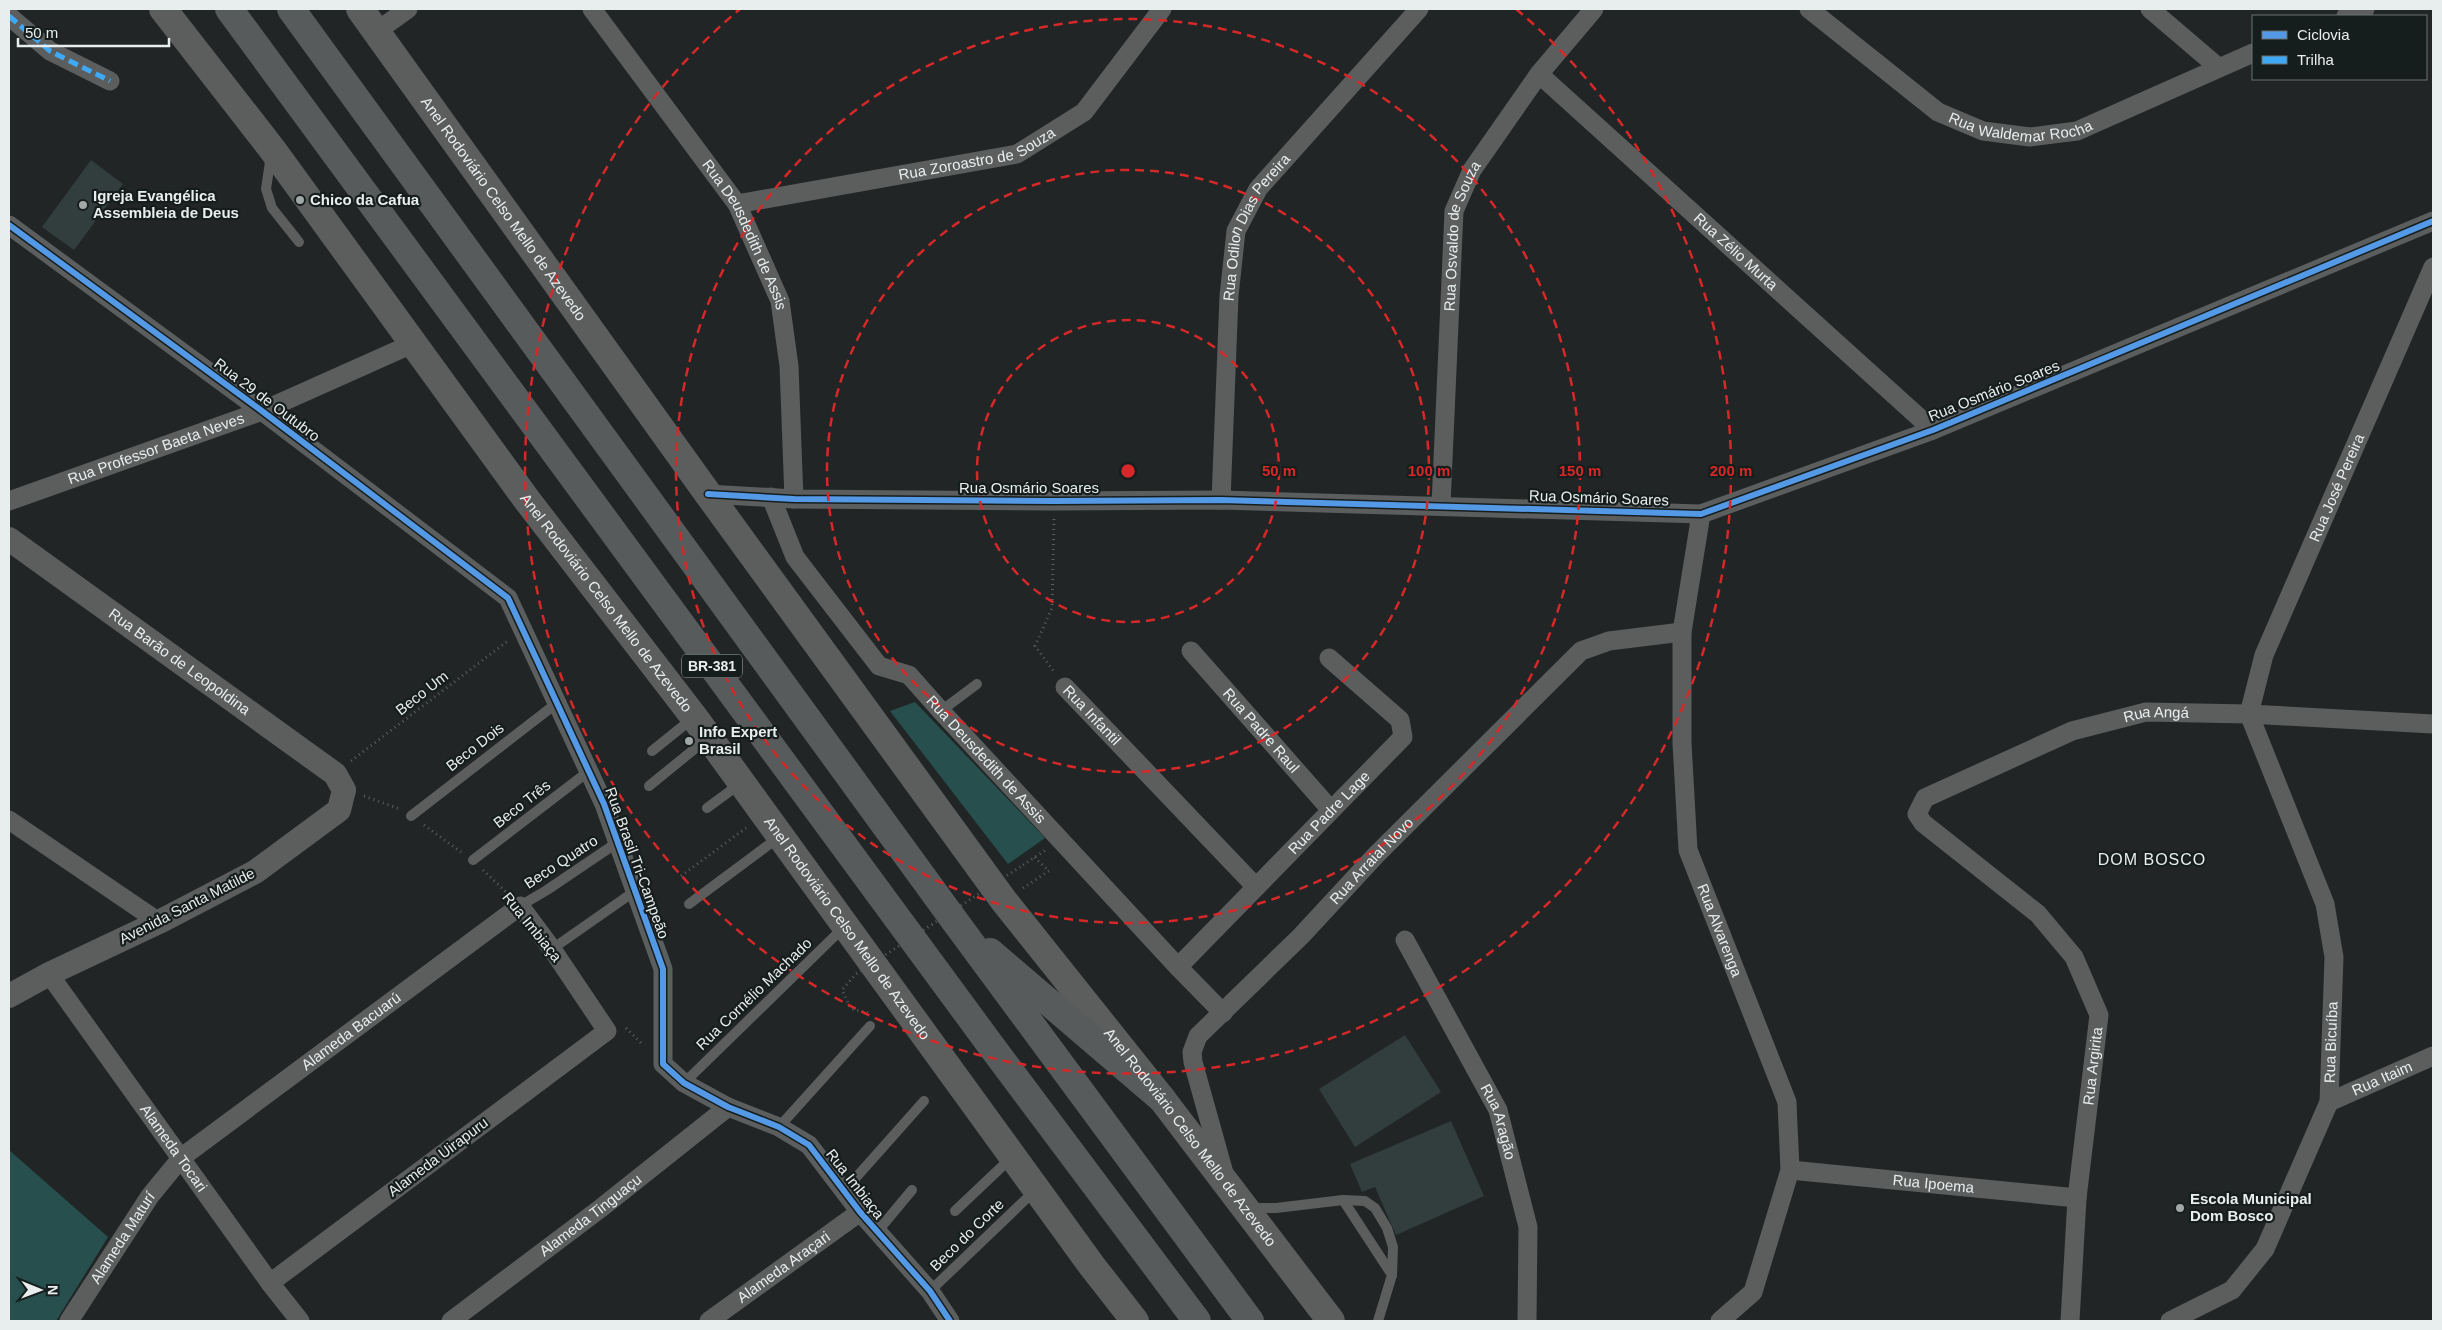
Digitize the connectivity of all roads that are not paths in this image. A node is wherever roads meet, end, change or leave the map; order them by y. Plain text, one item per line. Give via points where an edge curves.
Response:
1 (164, 9) edge
2 (230, 9) edge
3 (291, 9) edge
4 (360, 9) edge
5 (408, 9) edge
6 (592, 9) edge
7 (1162, 9) edge
8 (1419, 9) edge
9 (1594, 9) edge
10 (1809, 9) edge
11 (2150, 9) edge
12 (2365, 9) edge
13 (2349, 15) edge
14 (9, 16) edge
15 (376, 31) junction
16 (2252, 53) edge
17 (2218, 67) junction
18 (1539, 74) junction
19 (110, 81) dead end
20 (272, 149) junction
21 (737, 204) junction
22 (2433, 221) edge
23 (9, 225) edge
24 (299, 242) dead end
25 (2433, 267) edge
26 (412, 344) junction
27 (262, 411) junction
28 (1933, 430) junction
29 (708, 494) junction
30 (771, 497) junction
31 (794, 499) junction
32 (1221, 500) junction
33 (9, 501) edge
34 (1441, 505) junction
35 (1701, 514) junction
36 (9, 539) edge
37 (508, 598) joint
38 (1682, 632) junction
39 (1191, 651) dead end
40 (1329, 658) dead end
41 (977, 684) dead end
42 (1065, 687) road end
43 (557, 702) junction
44 (941, 711) junction
45 (2249, 714) junction
46 (2433, 724) edge
47 (701, 727) junction
48 (652, 751) dead end
49 (589, 771) junction
50 (339, 782) joint
51 (741, 782) junction
52 (649, 786) dead end
53 (707, 808) dead end
54 (1331, 810) junction
55 (411, 816) road end
56 (9, 820) edge
57 (1923, 823) joint
58 (772, 825) junction
59 (618, 842) junction
60 (473, 860) road end
61 (1256, 887) junction
62 (635, 891) junction
63 (689, 904) dead end
64 (520, 906) junction
65 (954, 920) junction
66 (158, 922) junction
67 (845, 926) junction
68 (1406, 940) dead end
69 (552, 949) junction
70 (1178, 967) junction
71 (49, 974) junction
72 (9, 996) edge
73 (1223, 1013) junction
74 (870, 1026) dead end
75 (607, 1031) joint
76 (2433, 1056) edge
77 (663, 1064) joint
78 (684, 1083) junction
79 (1162, 1099) junction
80 (924, 1101) dead end
81 (2329, 1102) junction
82 (728, 1106) junction
83 (779, 1127) junction
84 (1012, 1156) junction
85 (182, 1157) junction
86 (1790, 1170) junction
87 (1227, 1186) junction
88 (844, 1190) junction
89 (912, 1190) dead end
90 (2076, 1198) junction
91 (1025, 1200) dead end
92 (1343, 1200) junction
93 (1244, 1208) junction
94 (955, 1211) dead end
95 (860, 1212) junction
96 (1125, 1225) junction
97 (877, 1232) junction
98 (1392, 1275) junction
99 (270, 1283) junction
100 (930, 1291) junction
101 (68, 1321) edge
102 (300, 1321) edge
103 (451, 1321) edge
104 (710, 1321) edge
105 (950, 1321) edge
106 (1135, 1321) edge
107 (1176, 1321) edge
108 (1197, 1321) edge
109 (1250, 1321) edge
110 (1331, 1321) edge
111 (1378, 1321) edge
112 (1527, 1321) edge
113 (1720, 1321) edge
114 (2070, 1321) edge
115 (2170, 1321) edge

1 - 20 main road, Anel Rodoviário Celso Mello de Azevedo
2 - 96 highway, BR-381
3 - 65 highway, BR-381
4 - 15 main road, Anel Rodoviário Celso Mello de Azevedo
5 - 15 street
6 - 21 street, Rua Deusdedith de Assis
7 - 21 street, Rua Zoroastro de Souza via 1084,112 1017,154
8 - 32 street, Rua Odilon Dias Pereira via 1258,189 1236,231 1229,296
9 - 18 street, Rua Osvaldo de Souza
10 - 17 street, Rua Waldemar Rocha via 1938,112 1983,131 2030,137 2077,132
11 - 17 street
12 - 13 street
14 - 19 street via 50,51
15 - 29 main road, Anel Rodoviário Celso Mello de Azevedo
16 - 17 street, Rua Waldemar Rocha
18 - 28 street, Rua Zélio Murta
18 - 34 street, Rua Osvaldo de Souza via 1472,170 1454,211
20 - 24 lane via 266,188 272,208
20 - 26 main road, Anel Rodoviário Celso Mello de Azevedo
21 - 31 street, Rua Deusdedith de Assis via 780,301 789,366
22 - 28 street, Rua Osmário Soares
23 - 27 street, Rua 29 de Outubro
25 - 45 street, Rua José Pereira via 2264,655
26 - 27 street, Rua Professor Baeta Neves
26 - 47 main road, Anel Rodoviário Celso Mello de Azevedo
27 - 33 street, Rua Professor Baeta Neves
27 - 37 street, Rua 29 de Outubro
28 - 35 street, Rua Osmário Soares
29 - 30 street, Rua Osmário Soares
29 - 79 main road, Anel Rodoviário Celso Mello de Azevedo via 1004,900
30 - 31 street, Rua Osmário Soares
30 - 44 street, Rua Deusdedith de Assis via 795,557 879,666 909,675
31 - 32 street, Rua Osmário Soares
32 - 34 street, Rua Osmário Soares
34 - 35 street, Rua Osmário Soares
35 - 38 street, Rua Alvarenga
36 - 50 street, Rua Barão de Leopoldina
37 - 43 street, Rua Brasil Tri-Campeão
38 - 73 street, Rua Arraial Novo via 1609,641 1581,651
38 - 86 street, Rua Alvarenga via 1682,743 1688,850 1787,1102
39 - 54 street, Rua Padre Raul
40 - 54 street, Rua Padre Lage via 1400,720 1403,736
41 - 44 lane
42 - 61 street, Rua Infantil
43 - 49 street, Rua Brasil Tri-Campeão
43 - 55 lane, Beco Dois
44 - 70 street, Rua Deusdedith de Assis
45 - 46 street, Rua Angá
45 - 57 street, Rua Angá via 2146,712 2072,730 1925,798 1917,814
45 - 81 street, Rua Bicuíba via 2325,904 2334,957
47 - 48 lane
47 - 51 main road, Anel Rodoviário Celso Mello de Azevedo
47 - 52 lane
49 - 59 street, Rua Brasil Tri-Campeão
49 - 60 lane, Beco Três
50 - 66 street, Avenida Santa Matilde via 339,810 255,872
51 - 53 lane
51 - 58 main road, Anel Rodoviário Celso Mello de Azevedo
54 - 61 street, Rua Padre Lage
56 - 66 street
57 - 90 street, Rua Argirita via 2038,914 2074,957 2099,1015
58 - 63 lane
58 - 67 main road, Anel Rodoviário Celso Mello de Azevedo
59 - 62 street, Rua Brasil Tri-Campeão
59 - 64 lane, Beco Quatro
61 - 70 street, Rua Padre Lage
62 - 69 lane
62 - 77 street, Rua Brasil Tri-Campeão via 663,969
64 - 69 street, Rua Imbiaça
64 - 85 street, Alameda Bacuarú
65 - 79 highway
65 - 109 highway, BR-381
66 - 71 street, Avenida Santa Matilde
67 - 78 lane, Rua Cornélio Machado
67 - 84 main road, Anel Rodoviário Celso Mello de Azevedo
68 - 112 street, Rua Aragão via 1498,1110 1528,1227
69 - 75 street, Rua Imbiaça
70 - 73 street, Rua Deusdedith de Assis
71 - 72 street, Avenida Santa Matilde
71 - 85 street, Alameda Tocari
73 - 87 street, Rua Arraial Novo via 1198,1036 1192,1062
74 - 83 lane
75 - 99 street, Alameda Uirapuru
76 - 81 street, Rua Itaim
77 - 78 street, Rua Imbiaça
78 - 82 street, Rua Imbiaça
79 - 87 main road, Anel Rodoviário Celso Mello de Azevedo
80 - 88 lane
81 - 115 street, Rua Bicuíba via 2265,1249 2232,1290
82 - 83 street, Rua Imbiaça
82 - 103 street, Alameda Tinguaçu via 601,1208
83 - 88 street, Rua Imbiaça via 809,1145
84 - 94 lane
84 - 106 main road, Anel Rodoviário Celso Mello de Azevedo
85 - 99 street, Alameda Tocari
85 - 101 street, Alameda Maturí via 150,1196
86 - 90 street, Rua Ipoema
86 - 113 street, Rua Alvarenga via 1753,1292
87 - 93 main road, Anel Rodoviário Celso Mello de Azevedo
88 - 95 street, Rua Imbiaça
89 - 97 lane
90 - 114 street, Rua Argirita
91 - 100 lane, Beco do Corte
92 - 93 lane via 1276,1208
92 - 98 lane
92 - 98 lane via 1365,1201 1375,1208 1387,1228 1393,1247
93 - 110 main road, Anel Rodoviário Celso Mello de Azevedo
95 - 97 street, Rua Imbiaça
95 - 104 street, Alameda Araçari
96 - 107 highway
96 - 108 highway, BR-381
97 - 100 street, Rua Imbiaça
98 - 111 lane
99 - 102 street, Alameda Tocari
100 - 105 street, Rua Imbiaça

